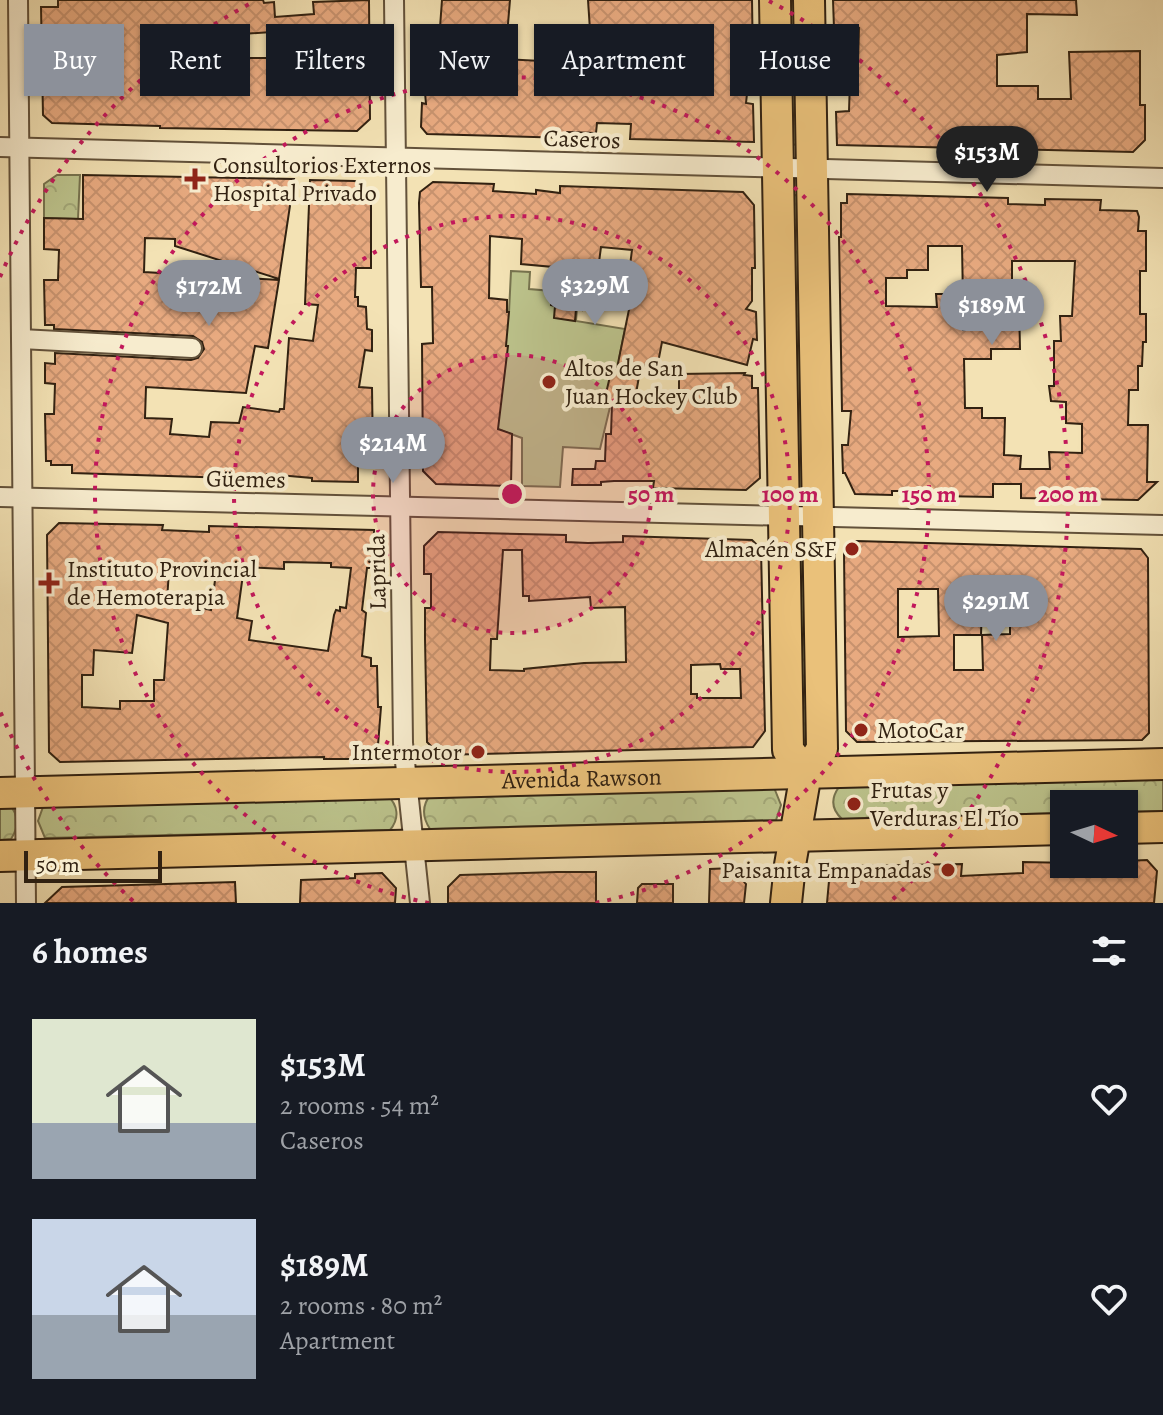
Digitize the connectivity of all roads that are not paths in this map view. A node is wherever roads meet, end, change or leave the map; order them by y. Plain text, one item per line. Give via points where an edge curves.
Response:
1 (18, 0) edge
2 (394, 0) edge
3 (775, 0) edge
4 (809, 0) edge
5 (0, 147) edge
6 (20, 147) junction
7 (396, 158) junction
8 (778, 168) junction
9 (812, 169) junction
10 (1163, 178) edge
11 (21, 339) junction
12 (192, 348) dead end
13 (0, 497) edge
14 (23, 497) junction
15 (400, 507) junction
16 (784, 516) junction
17 (818, 517) junction
18 (1163, 525) edge
19 (1163, 764) edge
20 (806, 773) junction
21 (407, 782) junction
22 (12, 792) edge
23 (1163, 827) edge
24 (1138, 828) edge
25 (1050, 829) edge
26 (795, 836) junction
27 (414, 845) junction
28 (13, 856) edge
29 (26, 903) edge
30 (420, 903) edge
31 (786, 903) edge

1 - 6 street
2 - 7 street, Laprida
3 - 8 main road
4 - 9 main road
5 - 6 street, Caseros
6 - 7 street, Caseros
6 - 11 street
7 - 8 street, Caseros
7 - 15 street, Laprida
8 - 9 street, Caseros
8 - 16 main road
9 - 10 street, Caseros
9 - 17 main road
11 - 12 street
11 - 14 street
13 - 14 street, Güemes
14 - 15 street, Güemes
14 - 22 street
15 - 16 street, Güemes
15 - 21 street, Laprida
16 - 17 street, Güemes
16 - 20 main road via 788,750
17 - 18 street, Güemes
17 - 20 main road via 822,749
19 - 20 main road, Avenida Rawson
20 - 21 main road, Avenida Rawson
20 - 26 main road
21 - 22 main road, Avenida Rawson
21 - 27 street, Laprida
22 - 28 street
23 - 24 main road
25 - 26 main road
26 - 27 main road
26 - 31 main road
27 - 28 main road
27 - 30 street, Laprida
28 - 29 street

